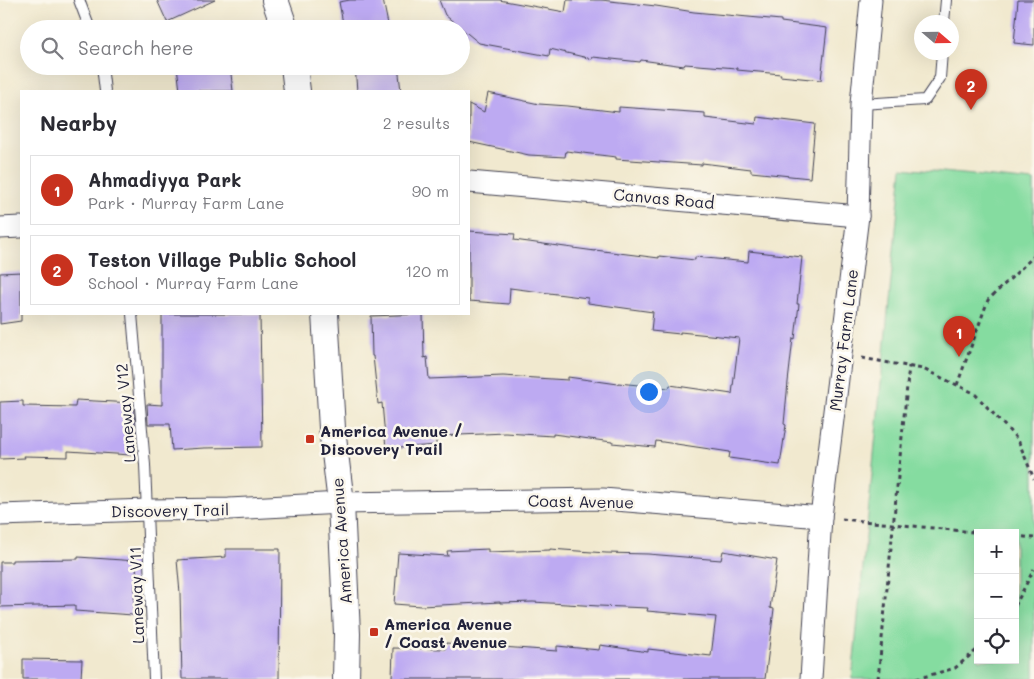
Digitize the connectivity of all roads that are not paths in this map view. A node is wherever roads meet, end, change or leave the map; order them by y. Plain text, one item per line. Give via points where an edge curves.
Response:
1 (79, 0) edge
2 (275, 0) edge
3 (872, 0) edge
4 (946, 0) edge
5 (945, 15) edge
6 (87, 20) edge
7 (282, 20) edge
8 (941, 60) edge
9 (103, 75) edge
10 (295, 75) edge
11 (106, 90) edge
12 (297, 90) edge
13 (861, 104) junction
14 (470, 182) edge
15 (858, 216) junction
16 (20, 227) edge
17 (0, 228) edge
18 (132, 315) edge
19 (325, 315) edge
20 (341, 503) junction
21 (148, 510) junction
22 (0, 515) edge
23 (821, 517) junction
24 (154, 679) edge
25 (346, 679) edge
26 (811, 679) edge

1 - 6 lane
2 - 7 street
3 - 13 street, Murray Farm Lane
4 - 5 lane
8 - 13 lane via 940,78 925,100
9 - 11 lane
10 - 12 street
13 - 15 street, Murray Farm Lane
14 - 15 street, Canvas Road
15 - 23 street, Murray Farm Lane
16 - 17 street
18 - 21 lane, Laneway V12
19 - 20 street, America Avenue via 332,428
20 - 21 street, Discovery Trail
20 - 23 street, Coast Avenue via 603,499
20 - 25 street, America Avenue
21 - 22 street, Discovery Trail
21 - 24 lane, Laneway V11
23 - 26 street, Murray Farm Lane

